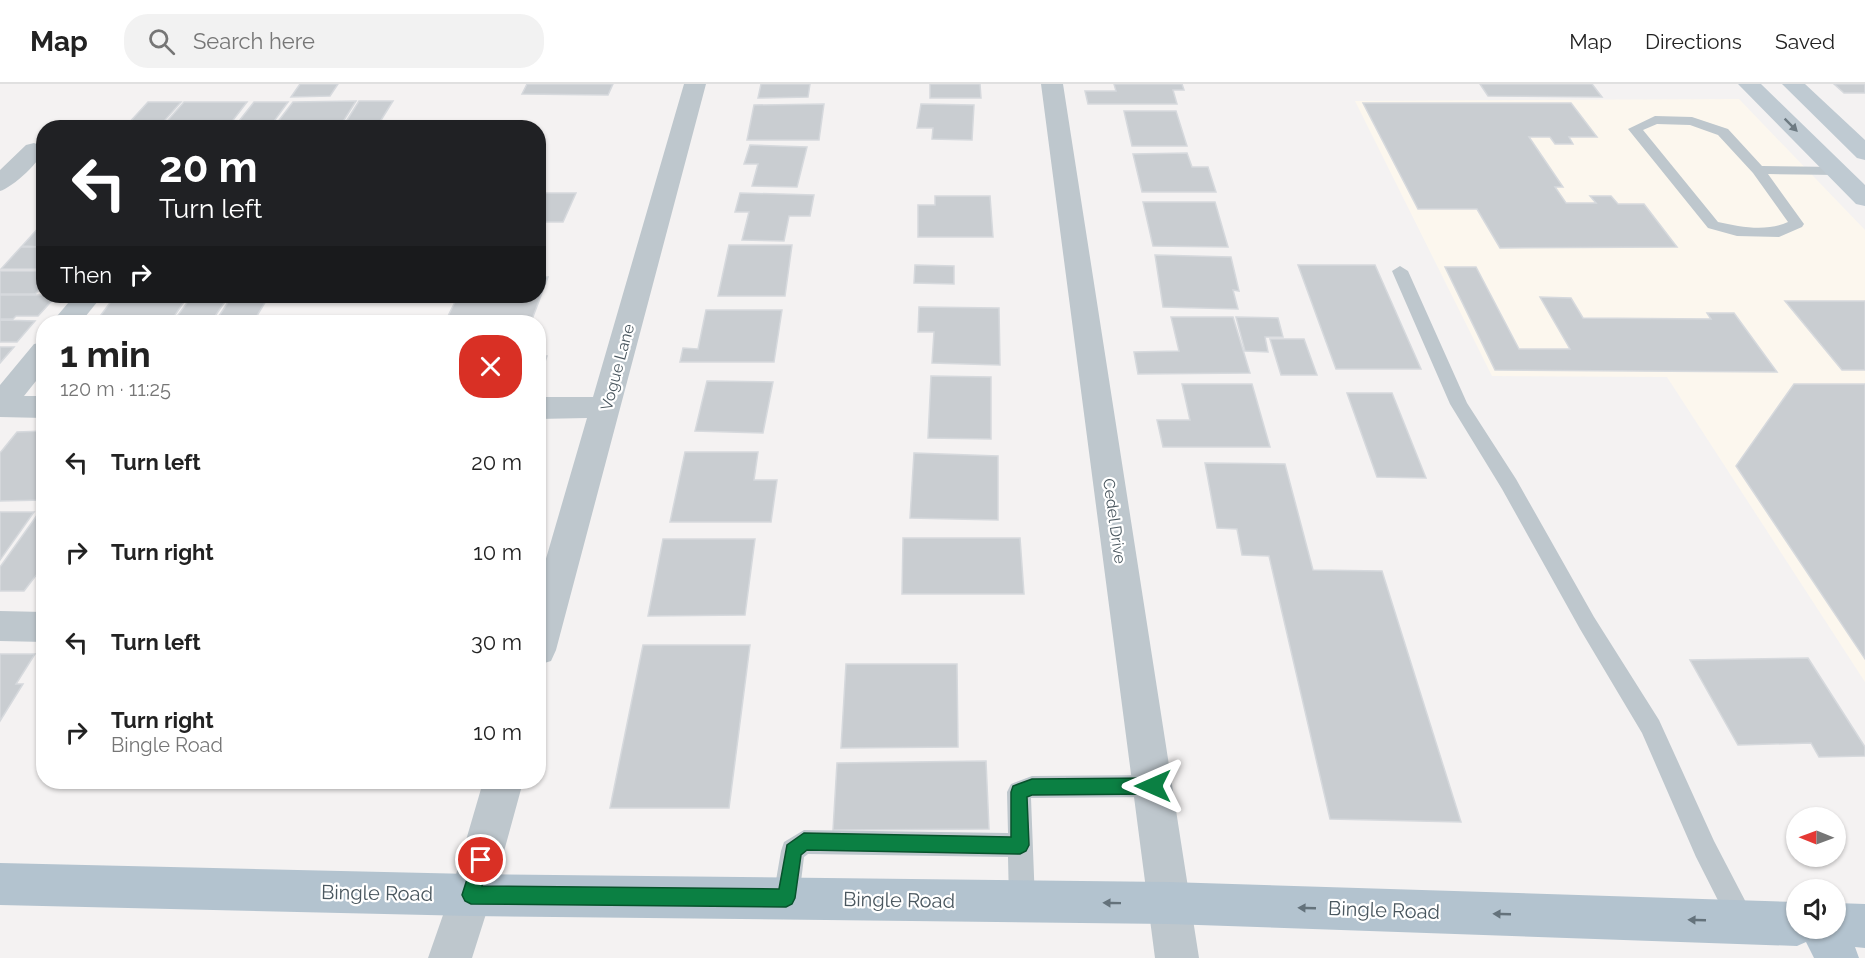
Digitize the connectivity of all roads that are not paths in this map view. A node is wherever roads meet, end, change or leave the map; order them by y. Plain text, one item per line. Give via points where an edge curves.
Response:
1 (695, 84) edge
2 (1052, 84) edge
3 (1749, 84) edge
4 (1793, 84) edge
5 (0, 150) edge
6 (36, 150) edge
7 (36, 153) edge
8 (1865, 153) edge
9 (1758, 170) junction
10 (1837, 171) junction
11 (0, 184) edge
12 (1865, 199) edge
13 (1400, 271) dead end
14 (82, 303) edge
15 (72, 315) edge
16 (36, 361) edge
17 (0, 406) edge
18 (36, 406) edge
19 (606, 407) junction
20 (546, 408) edge
21 (550, 572) edge
22 (546, 598) edge
23 (0, 626) edge
24 (36, 627) edge
25 (1153, 786) junction
26 (500, 789) edge
27 (1020, 845) junction
28 (0, 884) edge
29 (471, 895) junction
30 (786, 898) junction
31 (1022, 902) junction
32 (1169, 903) junction
33 (1742, 921) junction
34 (1786, 923) edge
35 (1846, 925) edge
36 (1865, 926) edge
37 (1828, 939) edge
38 (450, 958) edge
39 (1178, 958) edge
40 (1838, 958) edge

1 - 19 street, Vogue Lane
2 - 25 street, Cedel Drive
3 -> 10 main road
4 - 8 main road
5 - 6 street
7 - 11 street
9 - 9 lane via 1723,132 1692,121 1655,120 1635,129 1713,225 1737,231 1779,232 1797,224
9 - 10 lane
10 - 12 main road
13 - 33 lane via 1459,404 1651,727
14 - 15 street
16 - 17 street
17 - 18 street
19 - 20 street
19 - 21 street, Vogue Lane
21 - 22 street, Vogue Lane
23 - 24 street
25 - 27 lane via 1032,787 1019,792
25 - 32 street, Cedel Drive
26 - 29 street
27 - 30 lane via 804,842 793,851
27 - 31 lane
28 - 29 main road, Bingle Road
29 - 30 main road, Bingle Road
29 - 38 street
30 - 31 main road, Bingle Road
32 -> 31 main road, Bingle Road
33 -> 32 main road, Bingle Road
32 - 39 street, Cedel Drive
33 - 34 main road, Bingle Road
35 - 36 main road
37 - 40 main road

